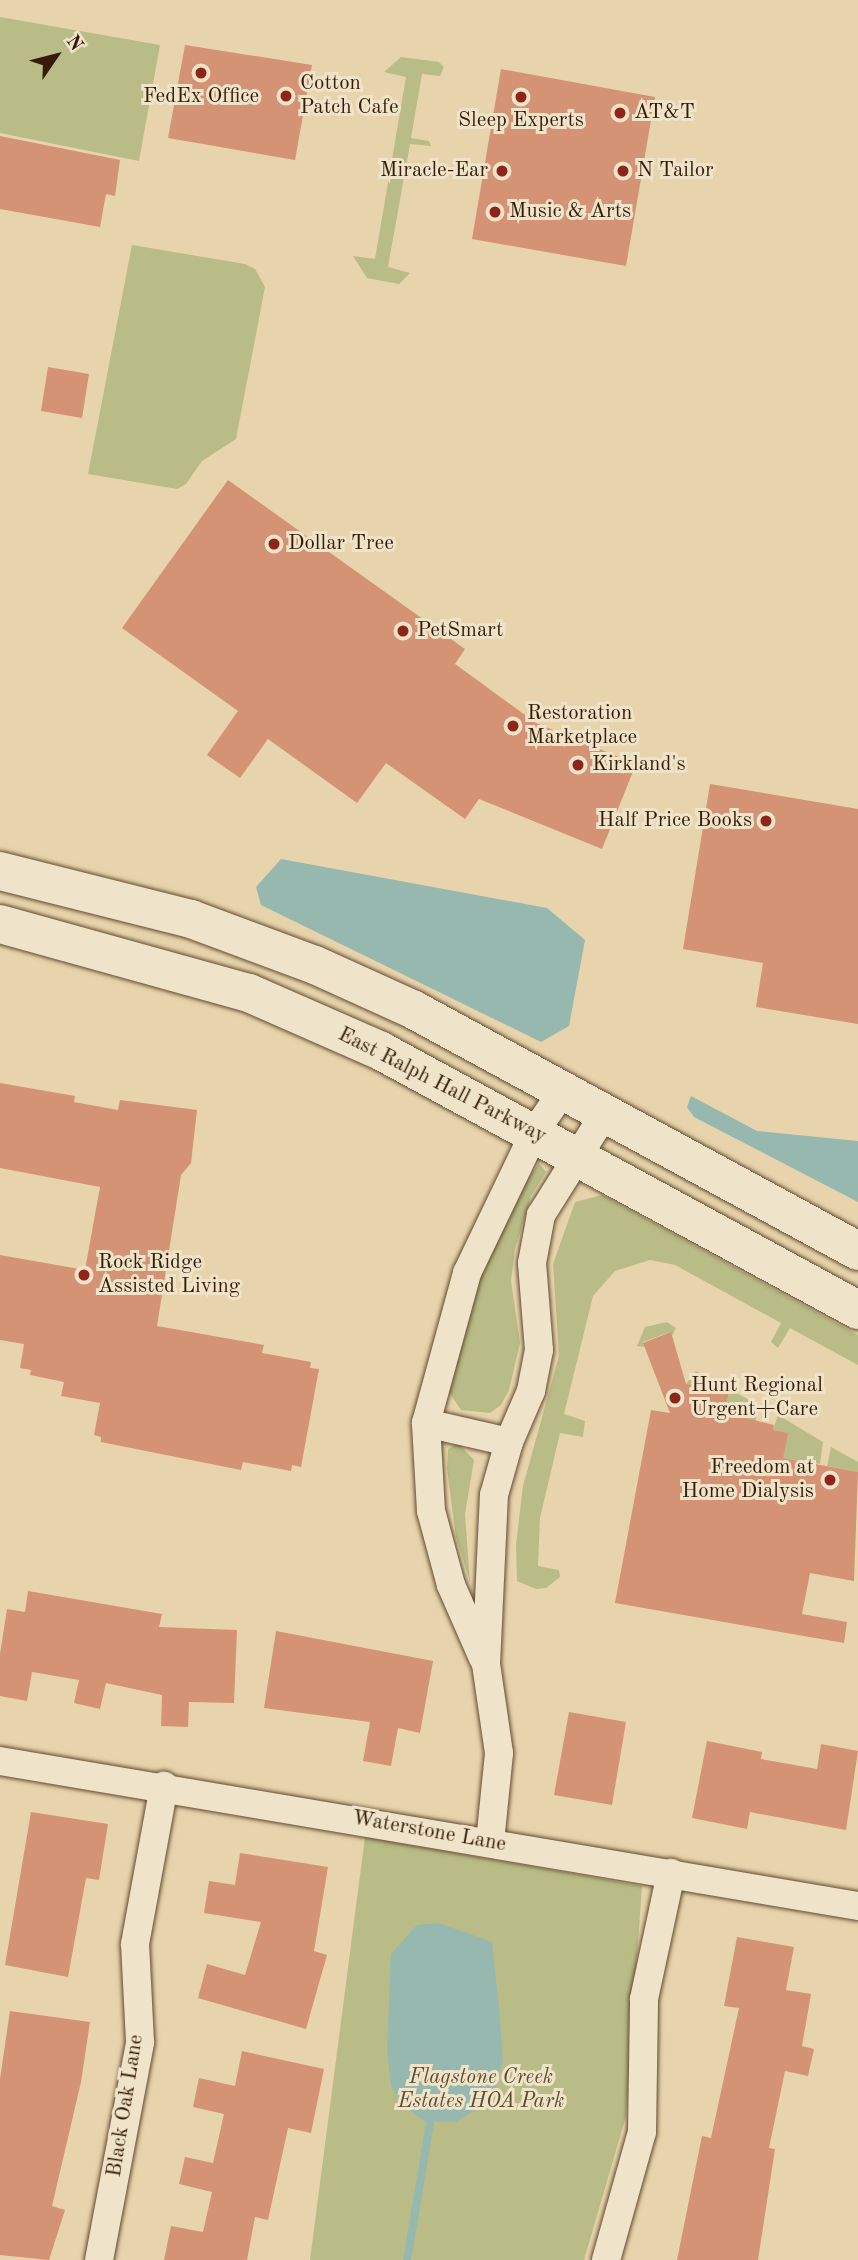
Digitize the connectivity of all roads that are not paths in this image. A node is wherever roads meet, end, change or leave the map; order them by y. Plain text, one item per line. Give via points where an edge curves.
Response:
1 (0, 871) edge
2 (0, 924) edge
3 (563, 1091) junction
4 (605, 1114) junction
5 (534, 1133) junction
6 (576, 1157) junction
7 (858, 1251) edge
8 (858, 1310) edge
9 (426, 1423) junction
10 (509, 1441) junction
11 (486, 1664) junction
12 (0, 1761) edge
13 (164, 1786) junction
14 (490, 1842) junction
15 (671, 1873) junction
16 (858, 1906) edge
17 (99, 2260) edge
18 (606, 2260) edge

1 - 3 main road via 191,919 315,965 414,1010
2 - 5 main road, East Ralph Hall Parkway via 249,993 381,1051
3 - 4 main road
3 - 5 street
4 - 6 street
4 - 7 main road
5 - 6 main road, East Ralph Hall Parkway
5 - 9 street via 467,1273
6 - 8 main road, East Ralph Hall Parkway
6 - 10 street via 541,1215 532,1262 539,1350 531,1391
9 - 10 street
9 - 11 street via 431,1511 451,1585
10 - 11 street via 494,1495
11 - 14 street via 499,1753
12 - 13 street, Waterstone Lane
13 - 14 street, Waterstone Lane
13 - 17 street, Black Oak Lane via 135,1944 140,2042
14 - 15 street, Waterstone Lane
15 - 16 street, Waterstone Lane
15 - 18 street via 644,1999 642,2132

